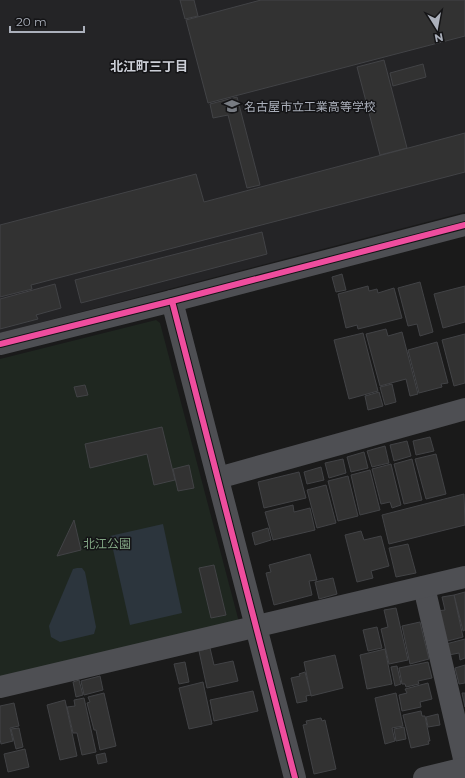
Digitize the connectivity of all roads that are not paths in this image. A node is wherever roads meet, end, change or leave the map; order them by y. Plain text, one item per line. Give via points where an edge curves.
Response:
1 (465, 225) edge
2 (172, 301) junction
3 (0, 344) edge
4 (465, 409) edge
5 (218, 478) junction
6 (465, 577) edge
7 (424, 587) junction
8 (256, 626) junction
9 (0, 686) edge
10 (465, 763) edge
11 (465, 768) edge
12 (295, 778) edge
13 (424, 778) edge

1 - 2 street
2 - 3 street
2 - 5 street
4 - 5 street
5 - 8 street
6 - 7 street
7 - 8 street
7 - 10 street
8 - 9 street
8 - 12 street
11 - 13 street

